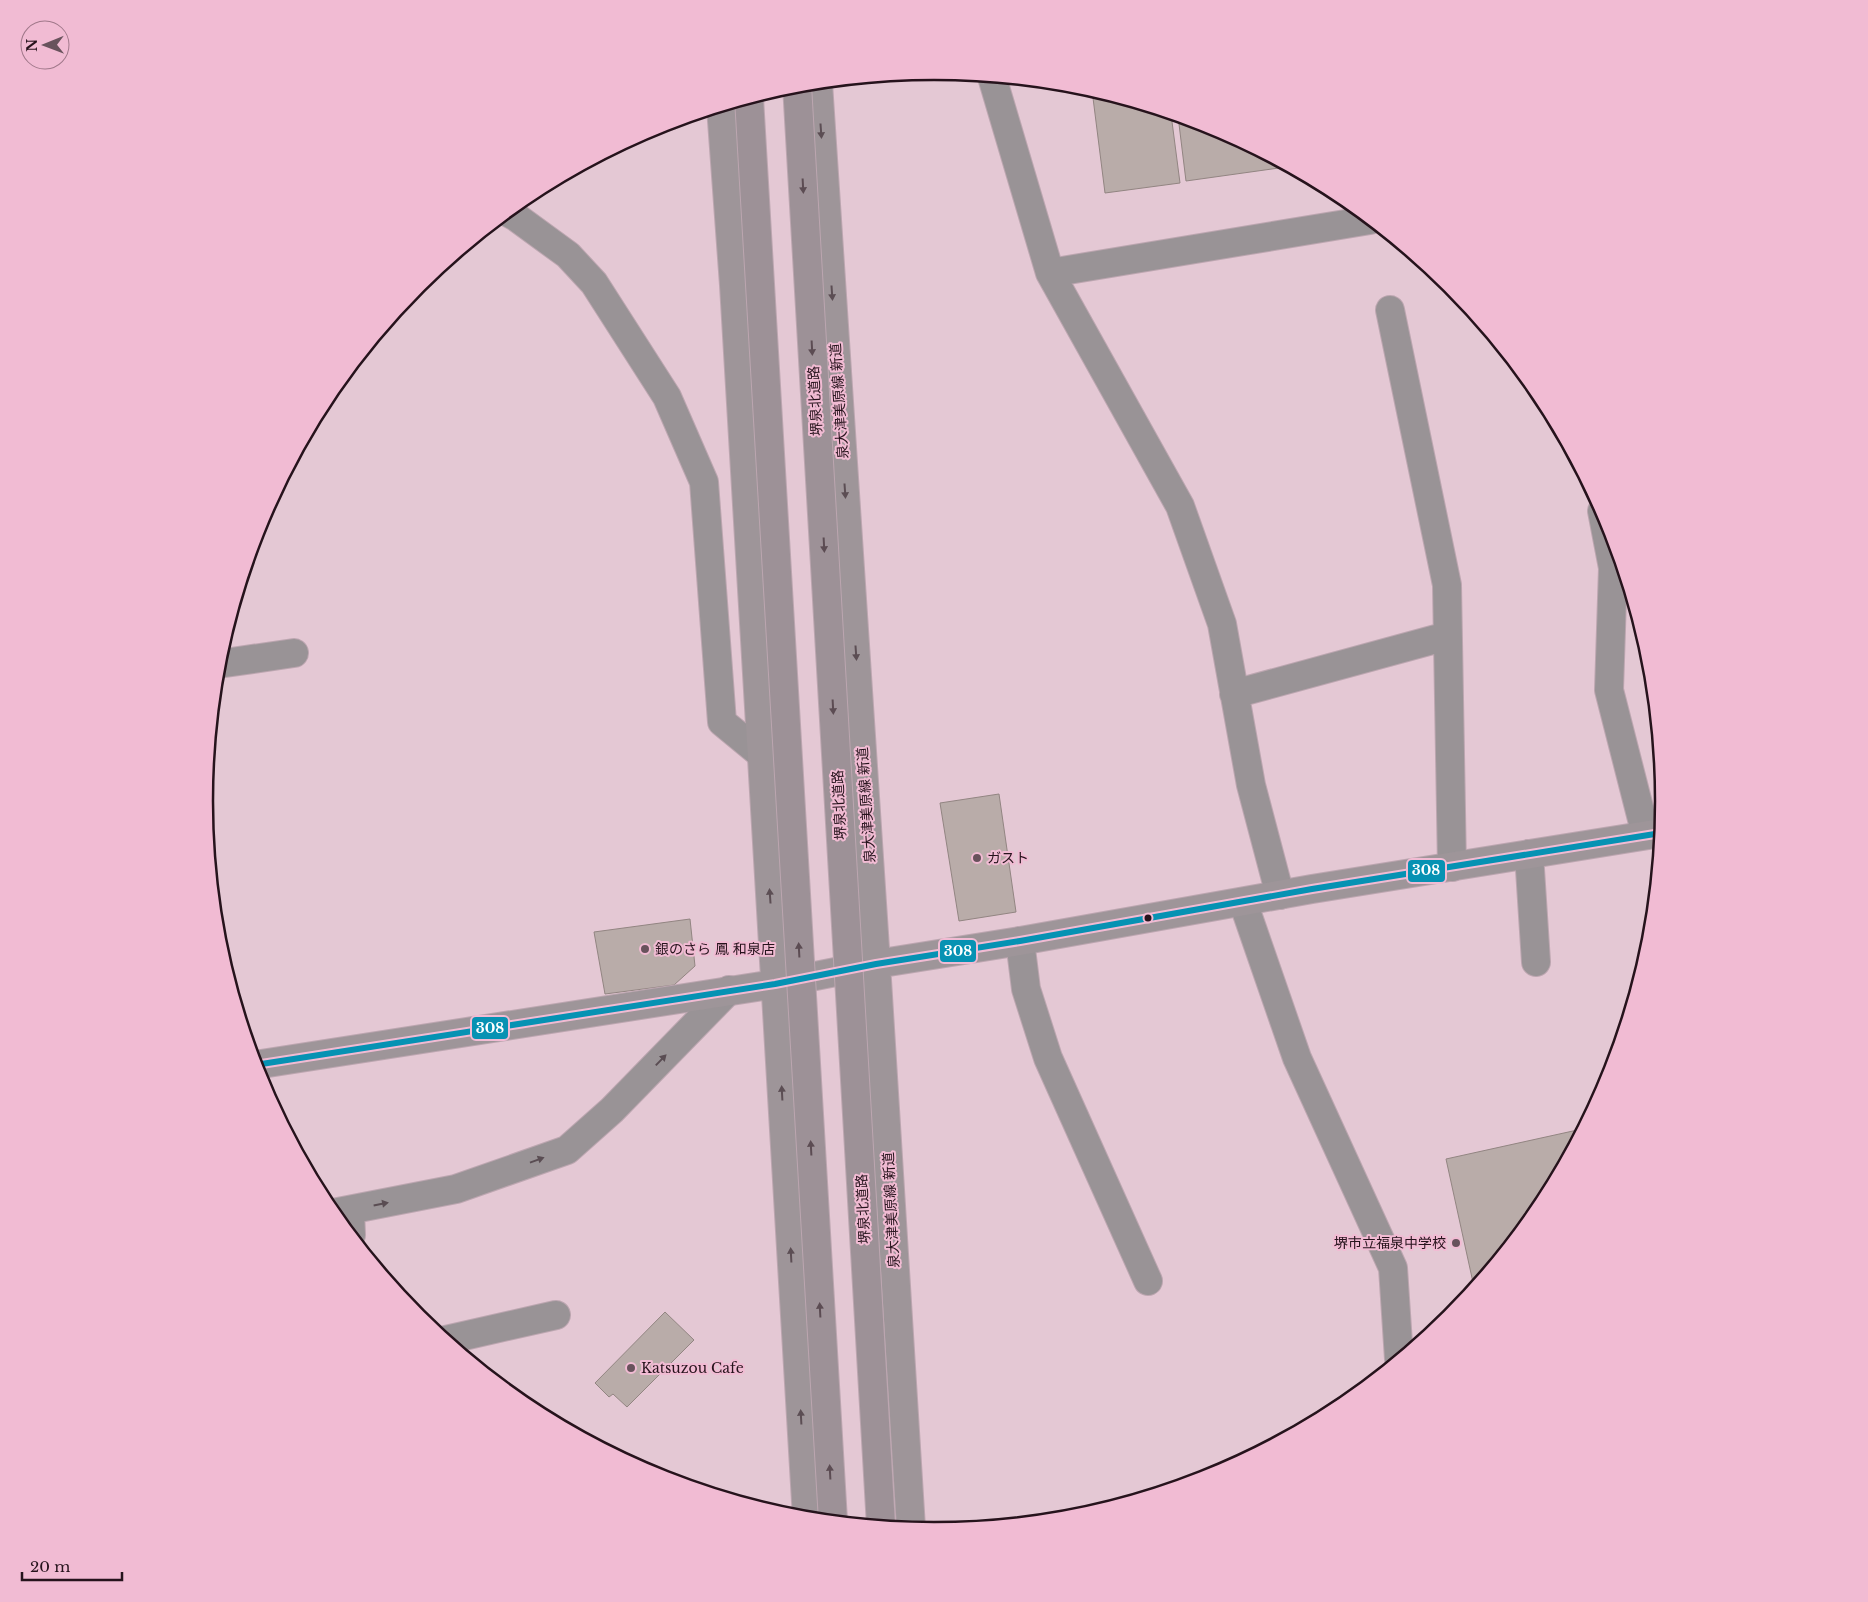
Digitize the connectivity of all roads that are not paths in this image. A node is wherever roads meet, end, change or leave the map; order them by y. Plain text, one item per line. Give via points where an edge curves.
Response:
1 (994, 83) edge
2 (818, 90) edge
3 (797, 93) edge
4 (750, 104) edge
5 (721, 112) edge
6 (514, 216) edge
7 (1362, 221) edge
8 (1050, 274) junction
9 (1390, 310) dead end
10 (1609, 549) edge
11 (1447, 636) junction
12 (294, 653) dead end
13 (227, 663) edge
14 (1234, 694) junction
15 (761, 754) junction
16 (1654, 833) edge
17 (1654, 834) edge
18 (1529, 854) junction
19 (1452, 866) junction
20 (1280, 895) junction
21 (1243, 902) junction
22 (1020, 941) junction
23 (1536, 962) dead end
24 (876, 964) junction
25 (775, 984) junction
26 (729, 990) junction
27 (263, 1065) edge
28 (347, 1218) edge
29 (1148, 1281) dead end
30 (556, 1315) dead end
31 (454, 1338) edge
32 (1399, 1352) edge
33 (807, 1510) edge
34 (833, 1515) edge
35 (881, 1519) edge
36 (911, 1521) edge

1 - 8 street
2 -> 24 main road, 泉大津美原線 新道
3 -> 35 highway, 堺泉北道路, bridge
34 -> 4 highway, bridge
5 - 15 main road
6 - 15 street via 568,255 594,283 667,397 704,482 722,722
7 - 8 street
8 - 14 street via 1180,506 1222,624
9 - 11 street via 1446,585
10 - 16 street via 1613,568 1609,690
11 - 14 street
11 - 19 street
12 - 13 street
14 - 20 street via 1250,785
25 -> 15 main road
17 - 18 main road
18 - 19 main road
18 - 23 street
19 - 20 main road
20 - 21 main road
21 - 22 main road
21 - 32 street via 1297,1058 1393,1268
22 - 24 main road
22 - 29 street via 1026,989 1048,1058
24 - 25 main road
24 - 36 main road, 泉大津美原線 新道
25 - 26 main road
33 -> 25 main road
26 - 27 main road
28 -> 26 street via 456,1189 567,1150 612,1110
30 - 31 street

